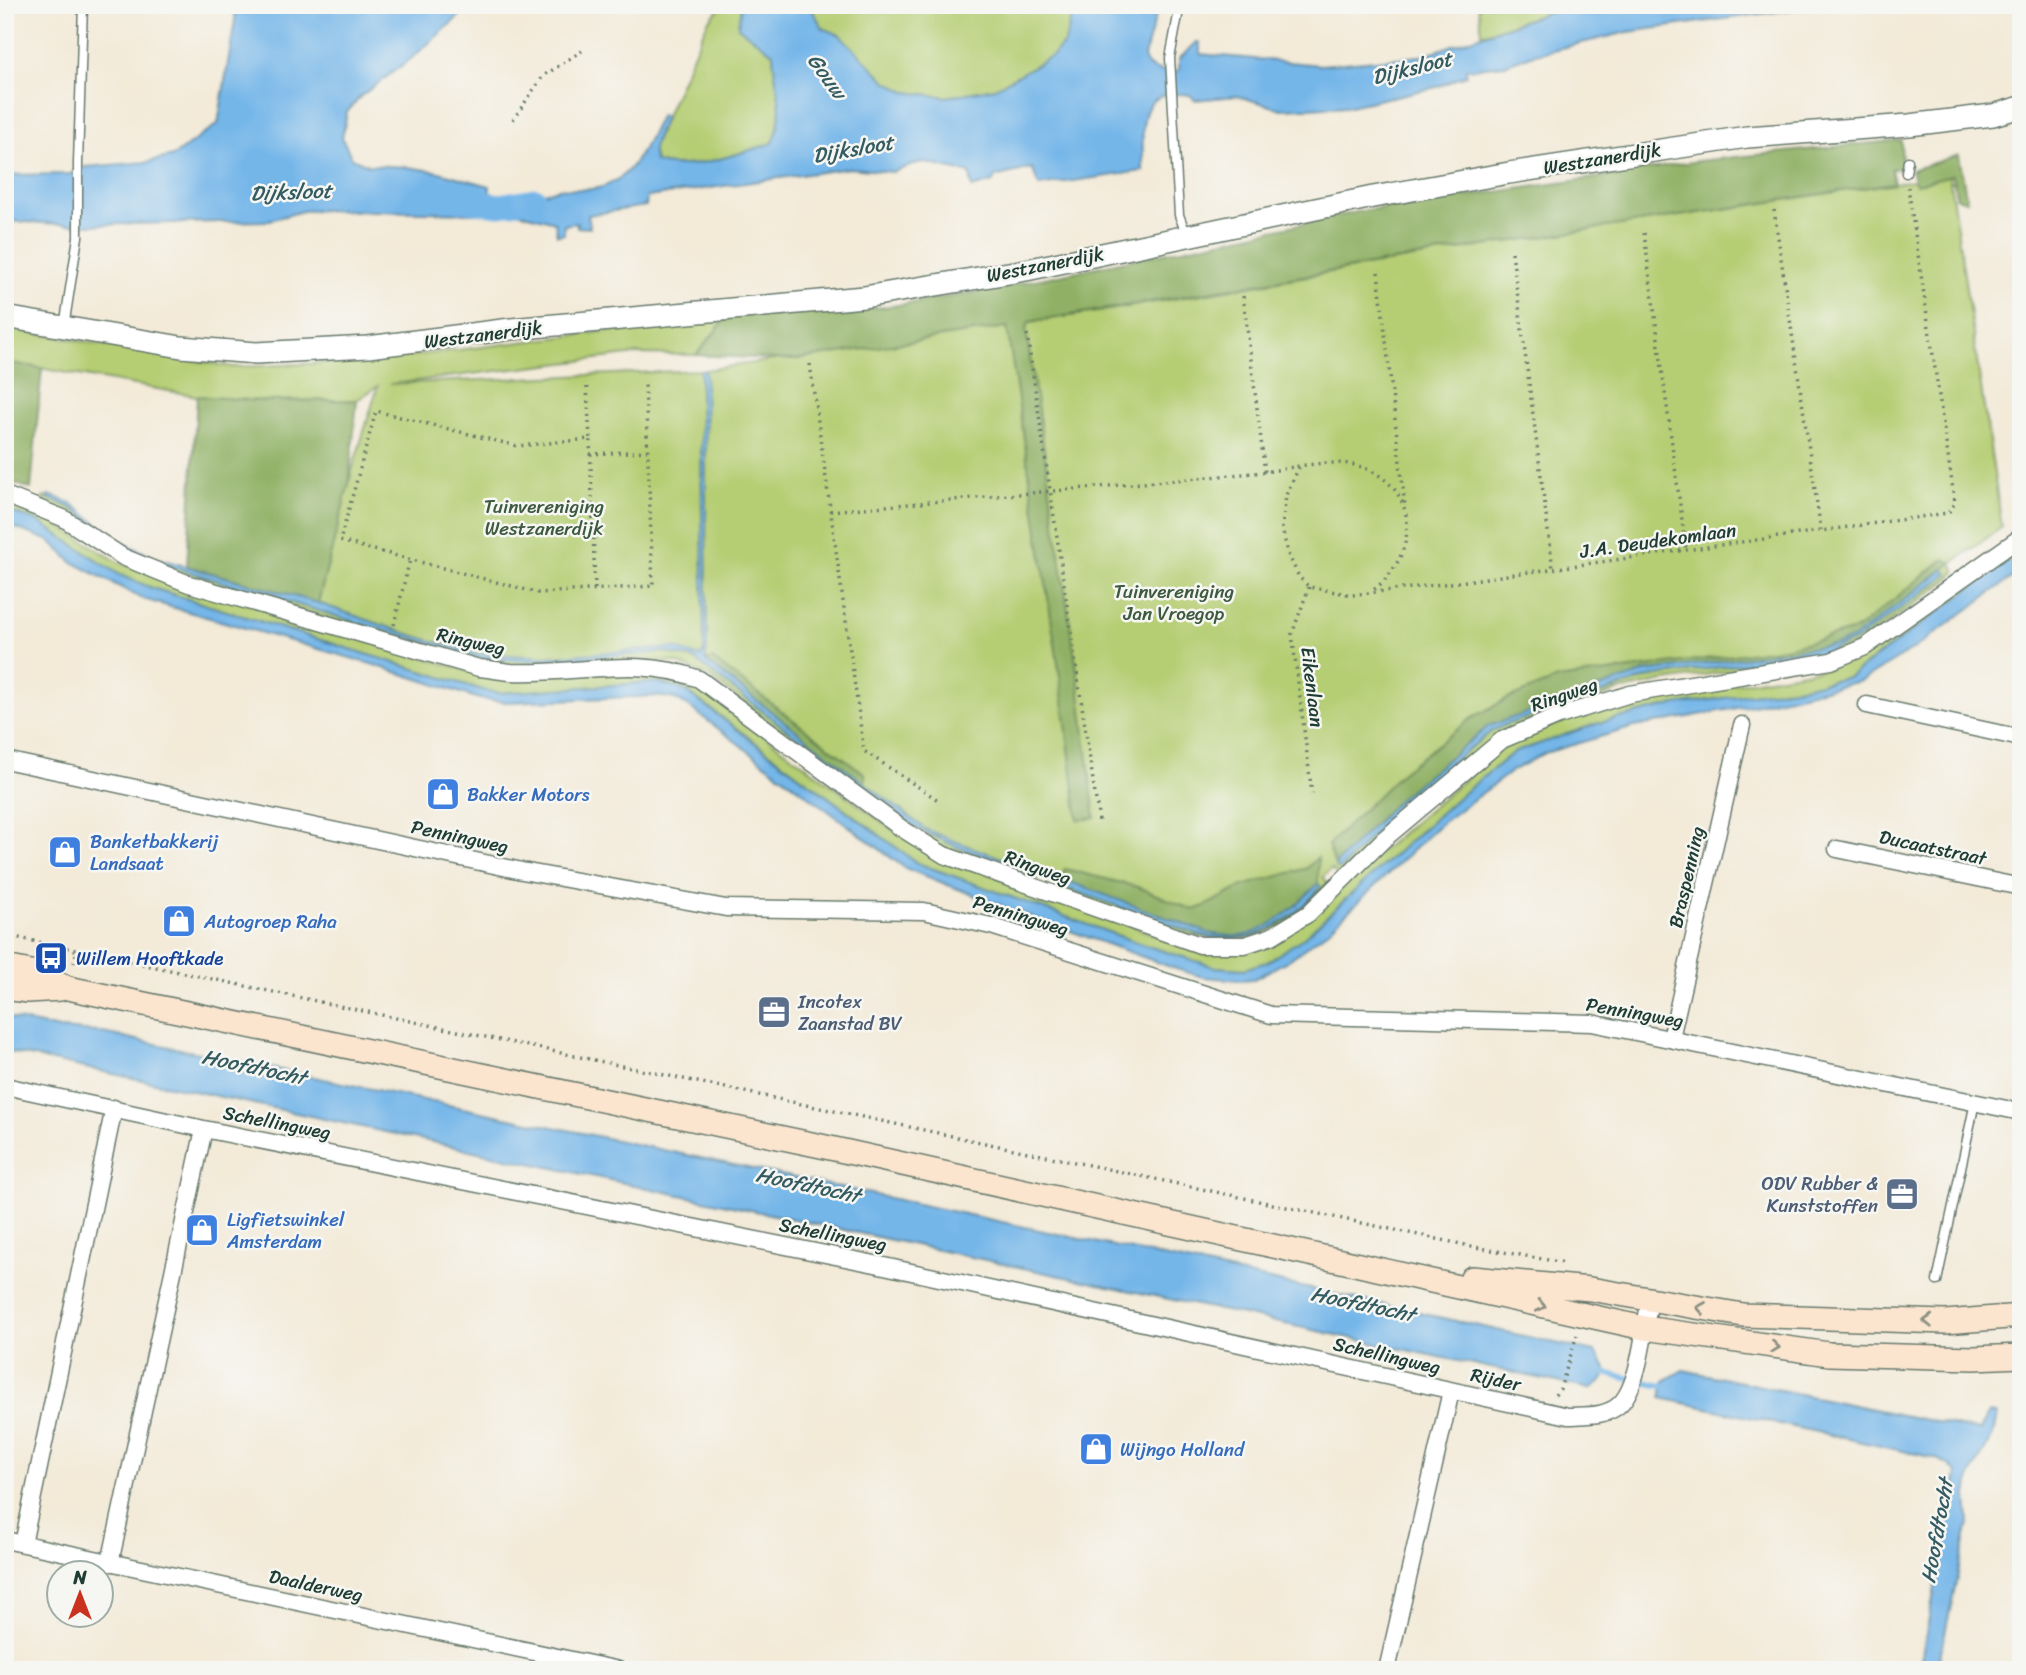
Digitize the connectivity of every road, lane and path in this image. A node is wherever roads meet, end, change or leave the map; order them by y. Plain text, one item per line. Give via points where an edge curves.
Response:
1 (83, 5) edge
2 (1180, 5) edge
3 (582, 51) dead end
4 (2021, 107) edge
5 (513, 120) dead end
6 (1908, 161) dead end
7 (1906, 173) joint
8 (1774, 209) dead end
9 (1644, 233) dead end
10 (1187, 236) junction
11 (1512, 253) dead end
12 (1378, 272) dead end
13 (1243, 296) dead end
14 (5, 317) edge
15 (64, 328) junction
16 (1027, 334) dead end
17 (810, 364) dead end
18 (645, 383) dead end
19 (587, 387) dead end
20 (590, 439) junction
21 (648, 451) junction
22 (590, 454) junction
23 (1298, 467) junction
24 (1265, 472) junction
25 (1050, 491) junction
26 (5, 495) edge
27 (830, 511) junction
28 (1406, 515) junction
29 (1821, 531) junction
30 (2021, 537) edge
31 (1686, 550) junction
32 (410, 559) junction
33 (1553, 569) junction
34 (1309, 587) junction
35 (595, 589) junction
36 (1370, 593) junction
37 (394, 626) dead end
38 (1867, 705) dead end
39 (1742, 725) dead end
40 (2021, 738) edge
41 (5, 760) edge
42 (1312, 794) dead end
43 (938, 800) dead end
44 (1099, 821) dead end
45 (1837, 849) dead end
46 (2021, 887) edge
47 (5, 935) edge
48 (77, 950) junction
49 (74, 963) dead end
50 (5, 967) edge
51 (5, 988) edge
52 (68, 988) junction
53 (1671, 1038) junction
54 (5, 1086) edge
55 (1975, 1102) junction
56 (114, 1108) junction
57 (2021, 1112) edge
58 (204, 1129) junction
59 (1571, 1264) dead end
60 (1379, 1269) junction
61 (1937, 1281) dead end
62 (1650, 1299) junction
63 (2021, 1316) edge
64 (1644, 1328) junction
65 (1578, 1333) dead end
66 (2021, 1356) edge
67 (1560, 1389) dead end
68 (1451, 1391) junction
69 (5, 1540) edge
70 (23, 1544) junction
71 (96, 1560) edge
72 (111, 1560) edge
73 (116, 1564) edge
74 (619, 1670) edge
75 (1387, 1670) edge

1 - 15 lane via 78,237
2 - 10 lane via 1170,58 1178,215
3 - 5 path via 543,76
4 - 10 street, Westzanerdijk via 1908,131 1747,137 1681,146 1373,197
6 - 7 lane
7 - 29 path, J.A. Deudekomlaan via 1955,503 1948,513
8 - 29 path
9 - 31 path
10 - 15 street, Westzanerdijk via 1026,270 864,296 368,346 256,353 181,347
11 - 33 path
12 - 28 path
13 - 24 path
14 - 15 street, Westzanerdijk
16 - 25 path
17 - 27 path
18 - 21 path
19 - 20 path
20 - 22 path
20 - 32 path via 517,446 376,411 340,541
21 - 22 path
21 - 35 path via 653,586
22 - 35 path
23 - 24 path
23 - 28 path via 1345,463 1367,469 1392,485
23 - 34 path via 1286,495 1282,528 1288,554
24 - 25 path
25 - 27 path
25 - 44 path
26 - 30 street, Ringweg via 63,518 123,557 189,584 479,668 512,672 645,666 678,671 699,679 944,855 1200,946 1245,946 1308,914 1384,839 1502,740 1630,694 1831,662 1865,647
27 - 43 path via 864,751
28 - 36 path via 1409,526 1398,563 1387,580
29 - 31 path, J.A. Deudekomlaan
31 - 33 path, J.A. Deudekomlaan
32 - 35 path via 538,593
32 - 37 path
33 - 36 path, J.A. Deudekomlaan
34 - 36 path via 1352,595
34 - 42 path, Eikenlaan via 1292,635
38 - 40 street
39 - 53 street, Braspenning
41 - 53 street, Penningweg via 522,871 726,908 924,911 991,926 1270,1015 1592,1023
45 - 46 street, Ducaatstraat
47 - 48 path
48 - 49 path
48 - 59 path
50 - 52 main road
51 - 52 main road
52 - 60 main road
53 - 55 street, Penningweg
54 - 56 street, Schellingweg
55 - 57 street, Penningweg
55 - 61 lane
56 - 58 street, Schellingweg
56 - 70 street
58 - 68 street, Schellingweg via 875,1264
58 - 72 street, Schellingweg
60 - 62 main road
60 -> 64 main road
63 -> 62 main road via 1945,1322 1743,1315
62 - 64 street, Rijder
64 -> 66 main road via 1829,1354
64 - 68 street, Rijder via 1632,1385 1620,1405 1598,1415 1568,1416
65 - 67 path
68 - 75 street, Rijder
69 - 70 street, Daalderweg
70 - 71 street, Daalderweg
73 - 74 street, Daalderweg

